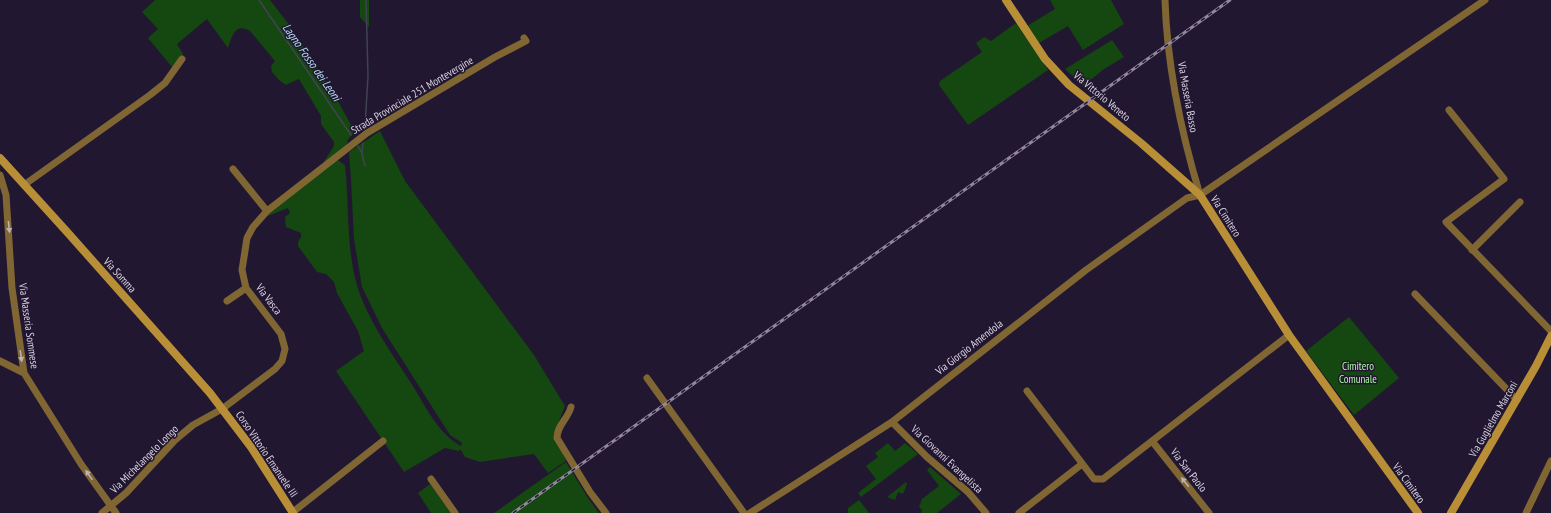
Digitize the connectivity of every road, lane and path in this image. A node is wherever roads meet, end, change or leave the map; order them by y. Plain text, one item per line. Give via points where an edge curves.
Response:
1 (1006, 0) edge
2 (1165, 0) edge
3 (1485, 0) edge
4 (524, 38) dead end
5 (182, 59) dead end
6 (1449, 110) dead end
7 (0, 158) edge
8 (233, 169) dead end
9 (0, 175) edge
10 (311, 176) joint
11 (24, 185) junction
12 (1200, 195) junction
13 (3, 197) edge
14 (1520, 202) dead end
15 (267, 211) junction
16 (1472, 250) junction
17 (246, 288) junction
18 (1415, 294) dead end
19 (227, 301) dead end
20 (1551, 331) edge
21 (1289, 335) junction
22 (1551, 336) edge
23 (0, 361) edge
24 (24, 373) junction
25 (647, 378) dead end
26 (1027, 391) dead end
27 (1517, 400) junction
28 (571, 407) dead end
29 (222, 409) junction
30 (892, 422) junction
31 (383, 441) dead end
32 (1152, 441) junction
33 (1551, 460) edge
34 (1082, 464) junction
35 (431, 479) dead end
36 (111, 507) junction
37 (985, 512) edge
38 (102, 513) edge
39 (116, 513) edge
40 (293, 513) edge
41 (456, 513) edge
42 (606, 513) edge
43 (744, 513) edge
44 (750, 513) edge
45 (1019, 513) edge
46 (1209, 513) edge
47 (1418, 513) edge
48 (1451, 513) edge
49 (1526, 513) edge

1 - 12 street, Via Vittorio Veneto via 1035,45 1059,75
2 - 12 street, Via Masseria Basso via 1176,100 1186,149
3 - 12 street, Via Cimitero
4 - 10 street, Strada Provinciale 251 Montevergine via 526,41 368,133
5 - 11 street via 165,83 150,95
6 - 16 street via 1504,179 1446,222
7 - 11 street, Via Somma
8 - 15 street
9 - 13 street, Via Masseria Sommese
10 - 15 street, Via Vasca
11 - 29 street, Via Somma
12 - 21 street, Via Cimitero
12 - 30 street, Via Giorgio Amendola via 1187,198 1086,270
13 -> 24 street, Via Masseria Sommese
14 - 16 street
15 - 17 street, Via Vasca via 247,238 242,270
16 - 20 street
17 - 19 street
17 - 29 street, Via Vasca via 281,334 285,348 282,361 275,369
18 - 27 street
21 - 32 street
21 - 47 street, Via Cimitero
22 - 27 street, Via Guglielmo Marconi
23 - 24 street
36 -> 24 street, Via Masseria Sommese
25 - 43 street
26 - 34 street
27 - 48 street, Via Guglielmo Marconi
28 - 42 street via 558,429 557,438
29 - 36 street, Via Michelangelo Longo via 193,425 174,440
29 - 40 street, Corso Vittorio Emanuele III via 251,447
30 - 37 street, Via Giovanni Evangelista via 926,457 968,492
30 - 44 street, Via Giorgio Amendola
31 - 40 street
32 - 34 street via 1103,479 1094,479
46 -> 32 street, Via San Paolo
33 - 49 street
34 - 45 street
35 - 41 street
36 - 38 street, Via Michelangelo Longo
36 - 39 street, Via Masseria Sommese

